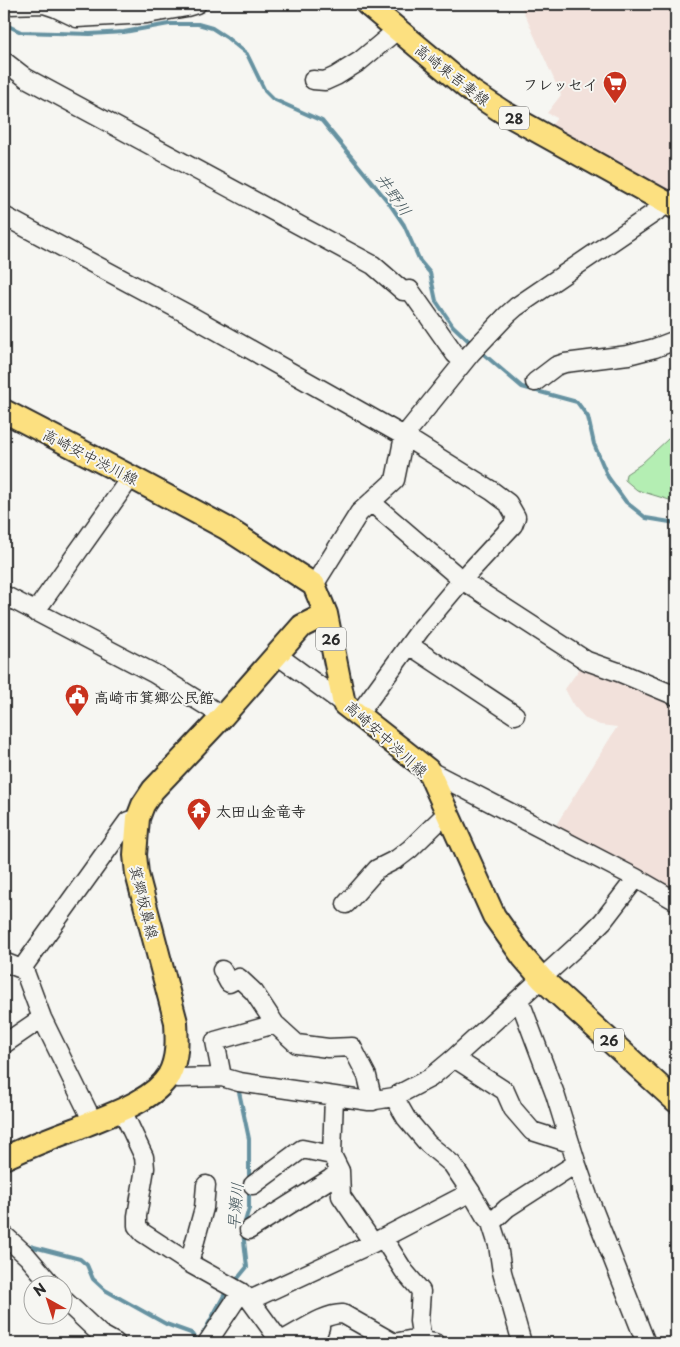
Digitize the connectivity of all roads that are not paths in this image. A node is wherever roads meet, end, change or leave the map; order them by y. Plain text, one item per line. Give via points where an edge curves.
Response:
1 (4, 4) edge
2 (197, 4) edge
3 (367, 4) edge
4 (397, 30) junction
5 (4, 62) edge
6 (313, 80) dead end
7 (673, 203) edge
8 (4, 216) edge
9 (676, 340) edge
10 (472, 352) junction
11 (535, 382) dead end
12 (4, 412) edge
13 (404, 436) junction
14 (131, 477) junction
15 (371, 502) junction
16 (462, 580) junction
17 (314, 585) junction
18 (4, 595) edge
19 (35, 612) junction
20 (326, 614) junction
21 (409, 645) junction
22 (276, 654) junction
23 (676, 696) edge
24 (351, 709) junction
25 (515, 715) dead end
26 (223, 716) junction
27 (428, 770) junction
28 (447, 812) junction
29 (138, 818) junction
30 (636, 878) junction
31 (676, 901) edge
32 (346, 904) dead end
33 (4, 962) edge
34 (23, 967) junction
35 (222, 970) dead end
36 (542, 978) junction
37 (518, 1001) junction
38 (42, 1018) junction
39 (275, 1024) junction
40 (4, 1044) edge
41 (454, 1058) junction
42 (169, 1075) junction
43 (222, 1076) junction
44 (334, 1096) junction
45 (394, 1097) junction
46 (676, 1100) edge
47 (373, 1101) junction
48 (122, 1110) junction
49 (93, 1122) junction
50 (570, 1143) junction
51 (332, 1155) junction
52 (4, 1158) edge
53 (577, 1165) junction
54 (340, 1171) junction
55 (206, 1185) dead end
56 (253, 1185) dead end
57 (471, 1192) junction
58 (491, 1223) junction
59 (249, 1230) dead end
60 (4, 1235) edge
61 (378, 1240) junction
62 (189, 1262) junction
63 (42, 1274) edge
64 (246, 1296) junction
65 (72, 1307) edge
66 (320, 1321) junction
67 (428, 1342) edge
68 (116, 1343) edge
69 (207, 1343) edge
70 (314, 1343) edge
71 (394, 1343) edge
72 (522, 1343) edge
73 (646, 1343) edge

1 - 2 street via 44,4 77,18 147,14
3 - 4 main road, 高崎東吾妻線 / 28
4 - 6 street via 336,76 325,81
4 - 7 main road, 高崎東吾妻線 / 28 via 471,91 503,112
5 - 10 street via 26,78 373,265 403,291 410,290 455,354
7 - 10 street via 516,307
8 - 13 street
9 - 11 street via 628,355 565,363
10 - 13 street
12 - 14 main road, 高崎安中渋川線
13 - 15 street via 395,480
13 - 16 street via 492,491 508,504 516,517 513,525
14 - 17 main road, 高崎安中渋川線 via 226,528
14 - 19 street
15 - 16 street
15 - 17 street via 359,513
16 - 21 street
16 - 23 street via 587,662
17 - 20 main road, 高崎安中渋川線 / 26
18 - 19 street
19 - 26 street via 155,674
20 - 22 main road, 箕郷板鼻線 via 302,626
20 - 24 main road, 高崎安中渋川線 / 26
21 - 24 street
21 - 25 street
22 - 24 street
22 - 26 main road, 箕郷板鼻線
24 - 27 main road, 高崎安中渋川線 / 26
26 - 29 main road, 箕郷板鼻線 via 153,790
27 - 28 main road, 高崎安中渋川線 / 26
27 - 30 street
28 - 32 street via 410,849 377,869
28 - 36 main road, 高崎安中渋川線 / 26 via 494,916
29 - 34 street via 128,821
29 - 42 main road, 箕郷板鼻線 via 134,855 137,874 176,1022 178,1044
30 - 31 street
30 - 36 street via 603,921
33 - 34 street
34 - 38 street
35 - 39 street via 228,983 238,978 254,992
36 - 37 street
36 - 46 main road, 高崎安中渋川線 / 26
37 - 41 street
37 - 50 street via 555,1094
38 - 40 street
38 - 49 street
39 - 43 street via 215,1041
39 - 47 street via 297,1044 352,1047 367,1076
41 - 45 street via 430,1078
41 - 50 street via 505,1091 513,1109 532,1131
42 - 43 street via 178,1078
42 - 48 main road, 箕郷板鼻線 via 158,1088
43 - 44 street via 239,1082
44 - 47 street
44 - 51 street
45 - 47 street
45 - 57 street via 406,1118 428,1144 452,1164
48 - 49 main road, 箕郷板鼻線
48 - 62 street via 144,1157 137,1226
49 - 52 main road, 箕郷板鼻線
50 - 53 street
51 - 54 street
51 - 56 street via 302,1149
53 - 58 street via 507,1208
53 - 73 street
54 - 59 street
54 - 61 street via 340,1196
55 - 62 street via 204,1208
57 - 58 street
57 - 61 street
58 - 72 street
60 - 63 street
61 - 64 street
61 - 67 street via 421,1291 419,1321
62 - 64 street
64 - 66 street via 277,1337 285,1339
64 - 69 street
65 - 68 street via 100,1334
66 - 70 street
66 - 71 street via 343,1314
67 - 71 street

